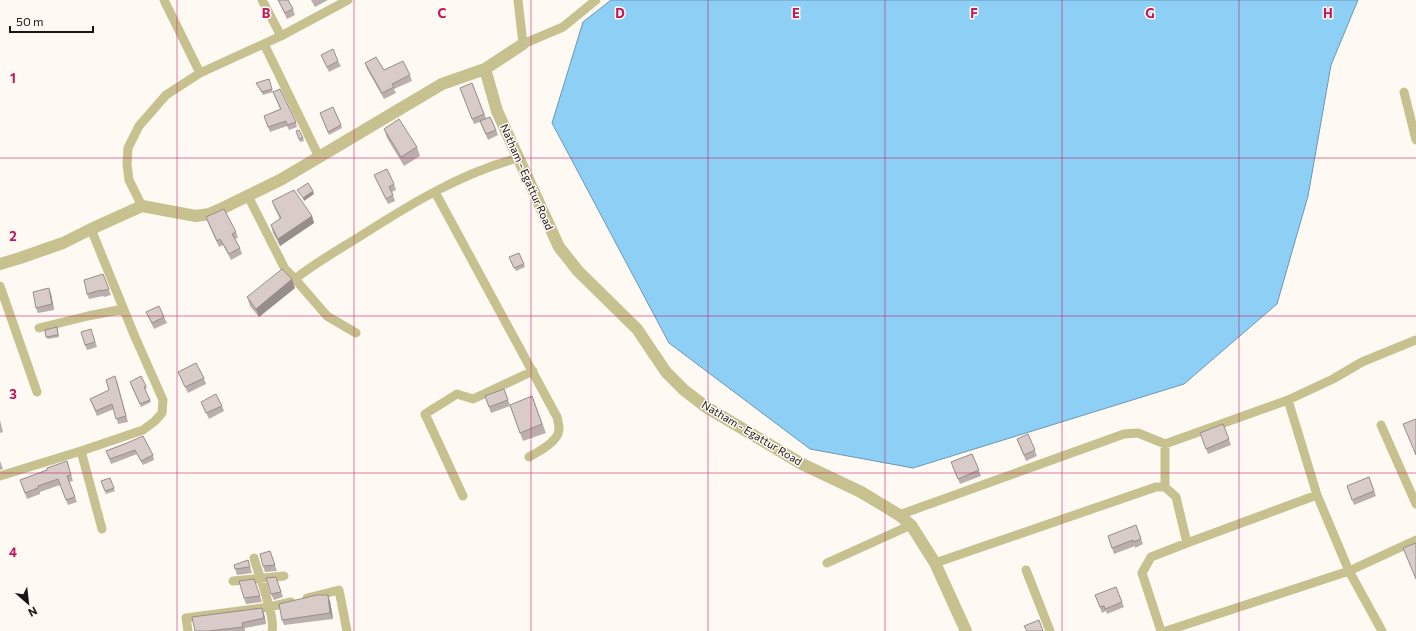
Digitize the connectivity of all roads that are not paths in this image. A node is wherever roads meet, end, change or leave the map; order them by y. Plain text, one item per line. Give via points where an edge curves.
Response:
1 (164, 0) edge
2 (262, 0) edge
3 (518, 0) edge
4 (596, 0) edge
5 (344, 1) edge
6 (281, 36) junction
7 (264, 44) junction
8 (523, 44) junction
9 (485, 69) junction
10 (200, 73) junction
11 (1404, 92) dead end
12 (1416, 140) edge
13 (319, 157) junction
14 (518, 158) junction
15 (435, 192) junction
16 (248, 196) junction
17 (142, 206) junction
18 (91, 228) junction
19 (0, 264) edge
20 (295, 279) junction
21 (0, 286) edge
22 (123, 309) junction
23 (39, 328) dead end
24 (356, 333) dead end
25 (1416, 340) edge
26 (533, 372) junction
27 (37, 392) dead end
28 (1288, 400) junction
29 (1381, 425) dead end
30 (1165, 444) junction
31 (81, 451) junction
32 (529, 458) dead end
33 (0, 476) edge
34 (1165, 487) junction
35 (1317, 495) junction
36 (464, 496) dead end
37 (1416, 504) edge
38 (899, 515) junction
39 (911, 525) junction
40 (102, 528) dead end
41 (1416, 540) edge
42 (1187, 543) junction
43 (254, 558) dead end
44 (827, 563) dead end
45 (935, 563) junction
46 (1026, 570) dead end
47 (1349, 570) junction
48 (284, 576) dead end
49 (260, 578) junction
50 (233, 581) dead end
51 (269, 607) junction
52 (1178, 630) edge
53 (188, 631) edge
54 (272, 631) edge
55 (347, 631) edge
56 (966, 631) edge
57 (1050, 631) edge
58 (1161, 631) edge
59 (1166, 631) edge
60 (1382, 631) edge

1 - 10 street
2 - 6 street
3 - 8 street
4 - 8 street via 563,27
5 - 6 street
6 - 7 street
7 - 10 street
7 - 13 street
8 - 9 street
9 - 13 street via 442,84
9 - 14 street, Natham - Egattur Road via 498,111
10 - 17 street via 166,95 139,126 128,148 129,180
11 - 12 street
13 - 16 street
14 - 15 street via 464,177
14 - 38 street, Natham - Egattur Road via 559,247 578,271 637,330 666,372 684,390 706,408 802,464 861,492
15 - 20 street via 396,213
15 - 26 street
16 - 17 street via 209,214 196,216
16 - 20 street via 285,269
17 - 18 street
18 - 19 street via 63,243
18 - 22 street
20 - 24 street via 327,316
21 - 27 street
22 - 23 street
22 - 31 street via 163,400 162,413 144,430
25 - 28 street via 1362,362
26 - 32 street via 557,417 559,429 558,435 546,448
26 - 36 street via 472,399 457,394 425,414
28 - 30 street
28 - 35 street
29 - 37 street
30 - 34 street
30 - 38 street via 1138,433 1124,434
31 - 33 street
31 - 40 street
34 - 42 street via 1176,497
34 - 45 street via 1156,487
35 - 42 street
35 - 47 street
38 - 39 street, Natham - Egattur Road
39 - 44 street
39 - 45 street, Natham - Egattur Road
41 - 47 street
42 - 58 street via 1151,557 1142,573
43 - 49 street
45 - 56 street, Natham - Egattur Road
46 - 57 street
47 - 52 street
47 - 60 street
48 - 49 street
49 - 50 street
49 - 51 street
51 - 53 street via 186,618
51 - 54 street via 274,626
51 - 55 street via 339,590
52 - 59 street

